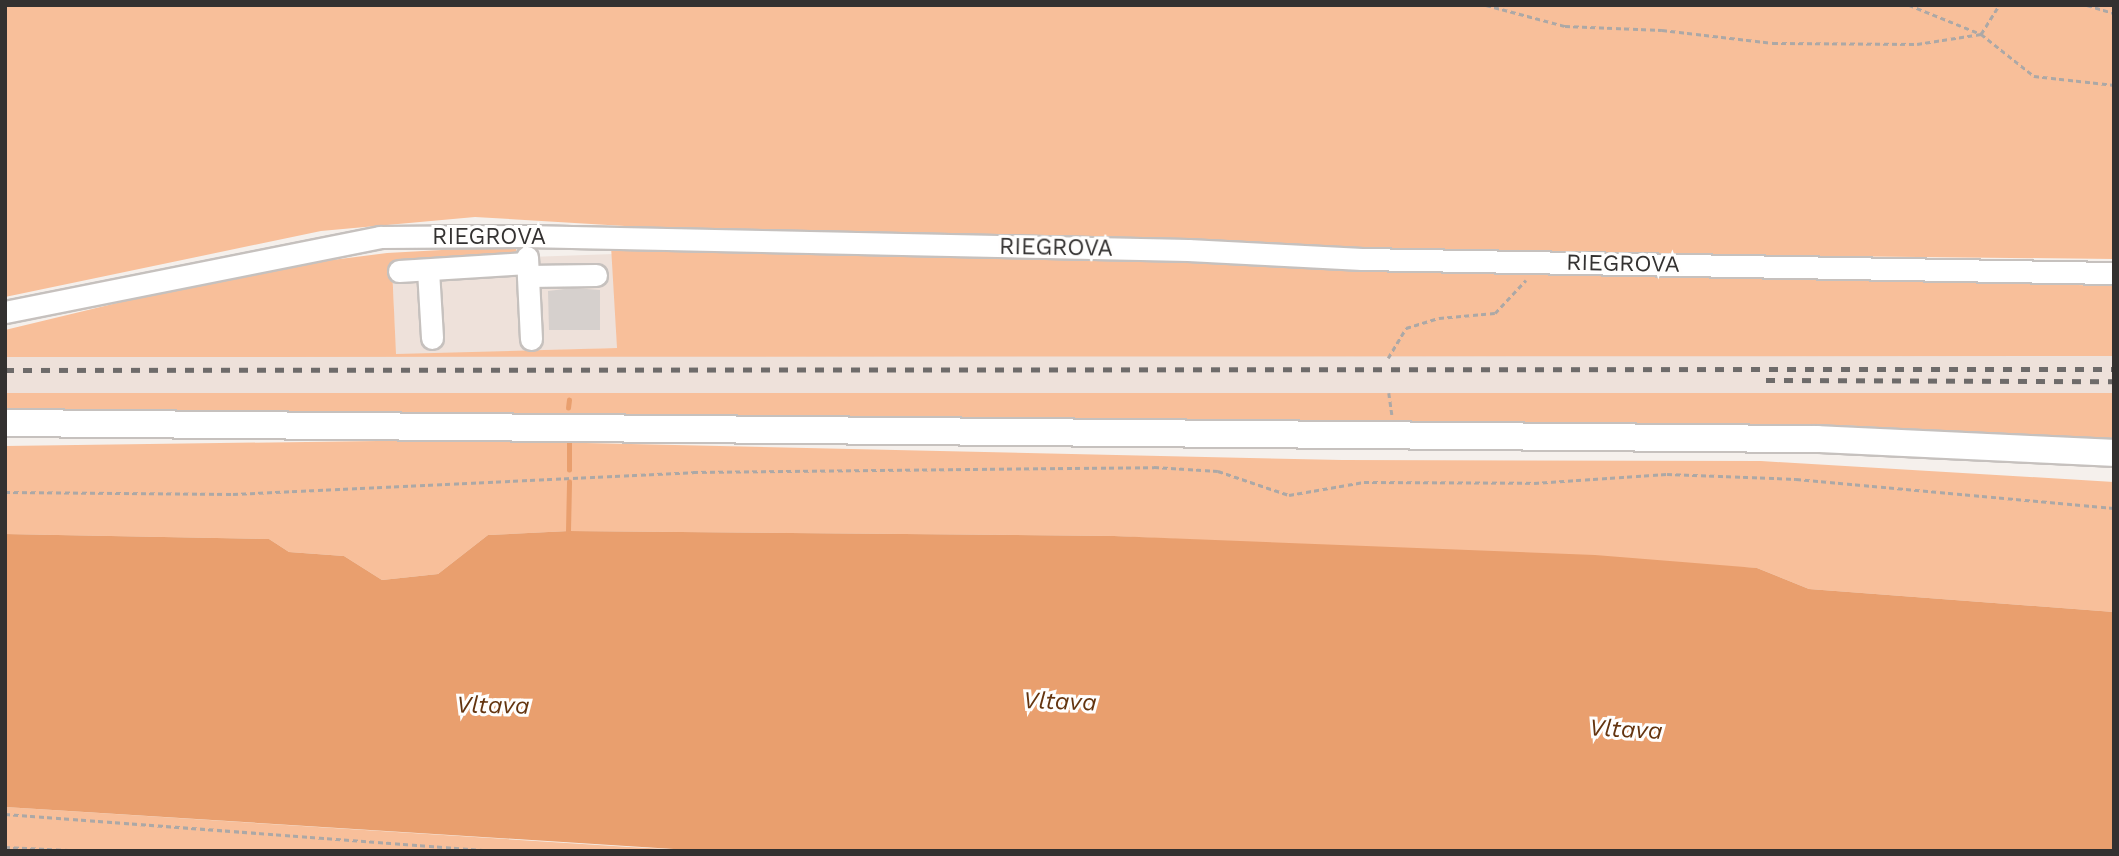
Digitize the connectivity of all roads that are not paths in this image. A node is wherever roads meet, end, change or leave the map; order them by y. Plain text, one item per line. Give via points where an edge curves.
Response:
1 (527, 265) junction
2 (428, 270) junction
3 (399, 271) dead end
4 (2114, 273) edge
5 (596, 275) dead end
6 (5, 312) edge
7 (432, 338) dead end
8 (531, 339) dead end
9 (5, 423) edge
10 (2114, 453) edge

1 - 2 street
1 - 5 street
1 - 8 street
2 - 3 street
2 - 7 street
4 - 6 street, RIEGROVA via 524,236 380,237
9 - 10 main road via 1817,439

